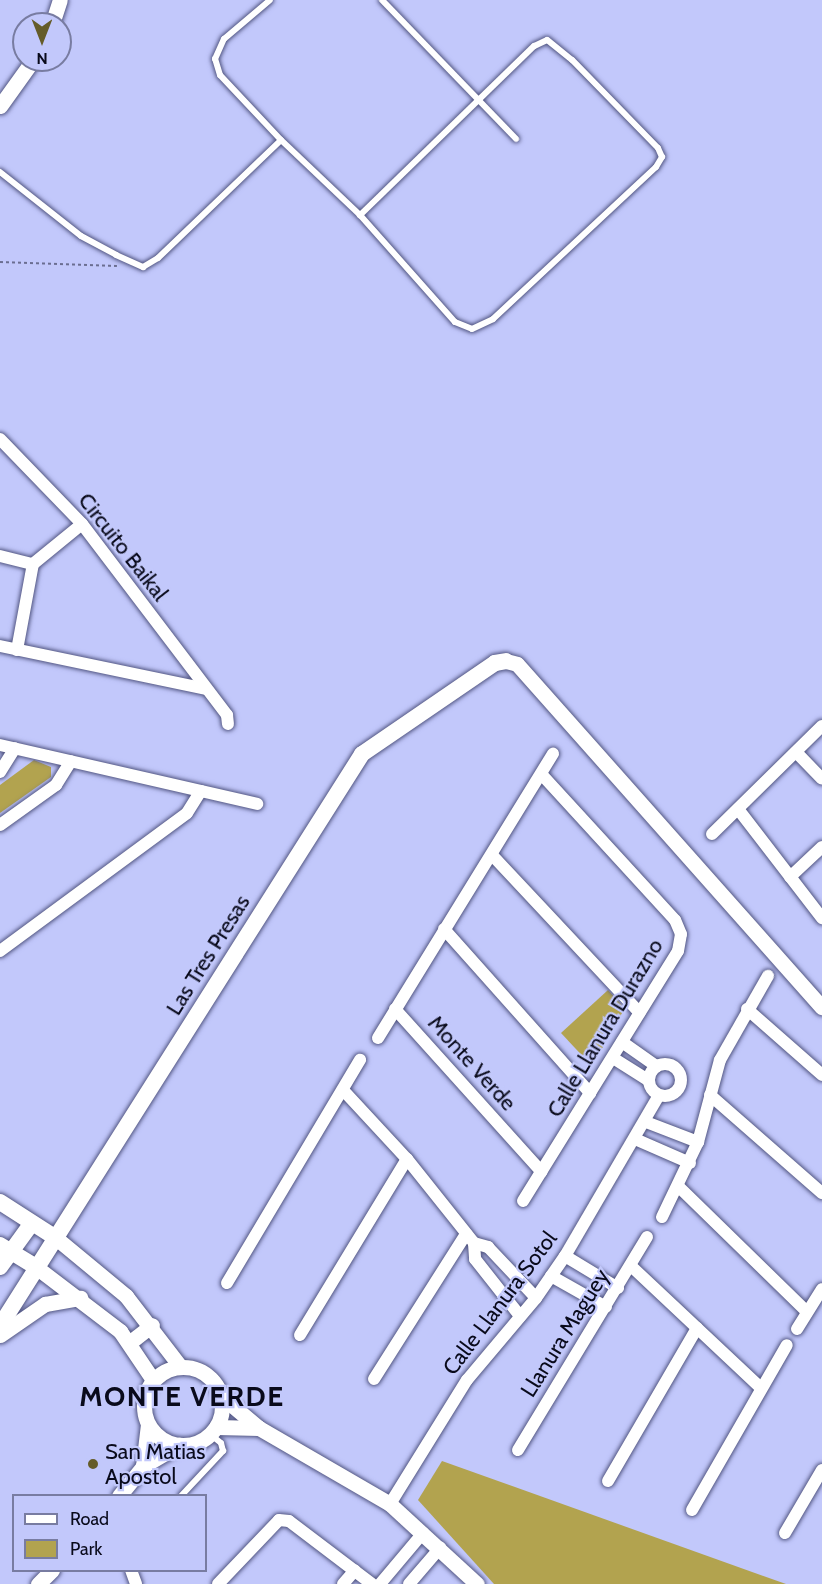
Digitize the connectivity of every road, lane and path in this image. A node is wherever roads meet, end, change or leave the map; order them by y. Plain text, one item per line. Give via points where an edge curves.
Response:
1 (270, 0) edge
2 (382, 0) edge
3 (24, 72) edge
4 (479, 99) junction
5 (0, 106) edge
6 (516, 139) dead end
7 (281, 140) junction
8 (0, 172) edge
9 (360, 215) junction
10 (0, 262) edge
11 (119, 266) dead end
12 (0, 439) edge
13 (82, 524) junction
14 (0, 556) edge
15 (33, 564) junction
16 (0, 646) edge
17 (17, 650) junction
18 (506, 661) joint
19 (205, 689) junction
20 (228, 724) dead end
21 (822, 726) edge
22 (0, 745) edge
23 (15, 748) junction
24 (796, 752) junction
25 (554, 754) dead end
26 (71, 761) junction
27 (0, 772) edge
28 (542, 775) junction
29 (822, 779) edge
30 (201, 791) junction
31 (257, 804) dead end
32 (738, 809) junction
33 (0, 825) edge
34 (712, 834) dead end
35 (822, 847) edge
36 (492, 855) junction
37 (790, 877) junction
38 (822, 918) edge
39 (444, 929) junction
40 (0, 951) edge
41 (768, 976) dead end
42 (822, 1007) edge
43 (395, 1009) junction
44 (747, 1009) junction
45 (640, 1013) junction
46 (378, 1038) dead end
47 (622, 1042) junction
48 (613, 1058) junction
49 (360, 1060) dead end
50 (656, 1066) junction
51 (822, 1076) edge
52 (648, 1080) junction
53 (343, 1090) junction
54 (591, 1093) junction
55 (659, 1095) junction
56 (710, 1095) junction
57 (645, 1122) junction
58 (635, 1139) junction
59 (698, 1142) junction
60 (407, 1160) junction
61 (690, 1163) junction
62 (542, 1172) junction
63 (679, 1187) junction
64 (822, 1193) edge
65 (524, 1201) dead end
66 (0, 1202) edge
67 (662, 1217) dead end
68 (32, 1223) junction
69 (647, 1237) dead end
70 (56, 1238) junction
71 (470, 1238) junction
72 (5, 1248) edge
73 (565, 1256) junction
74 (631, 1266) junction
75 (0, 1267) edge
76 (36, 1267) junction
77 (551, 1276) junction
78 (227, 1283) dead end
79 (618, 1288) junction
80 (822, 1289) edge
81 (80, 1298) junction
82 (536, 1298) junction
83 (606, 1307) junction
84 (807, 1312) junction
85 (520, 1316) junction
86 (152, 1325) junction
87 (0, 1326) edge
88 (697, 1328) junction
89 (797, 1329) dead end
90 (0, 1335) edge
91 (300, 1335) dead end
92 (129, 1343) junction
93 (786, 1345) dead end
94 (180, 1366) junction
95 (374, 1379) dead end
96 (153, 1380) junction
97 (761, 1388) junction
98 (221, 1396) junction
99 (148, 1424) junction
100 (259, 1428) junction
101 (213, 1431) junction
102 (179, 1445) junction
103 (518, 1450) dead end
104 (143, 1466) junction
105 (822, 1470) edge
106 (608, 1481) dead end
107 (121, 1494) edge
108 (183, 1494) edge
109 (390, 1504) junction
110 (692, 1510) dead end
111 (423, 1533) junction
112 (785, 1533) dead end
113 (440, 1548) junction
114 (355, 1570) junction
115 (50, 1572) edge
116 (38, 1584) edge
117 (218, 1584) edge
118 (343, 1584) edge
119 (372, 1584) edge
120 (380, 1584) edge
121 (409, 1584) edge
122 (477, 1584) edge

1 - 7 lane via 224,39 215,59 220,75
2 - 4 lane
3 - 5 street
4 - 6 lane
4 - 9 lane
4 - 9 lane via 534,46 553,42 658,148 660,162 494,320 472,329 455,322
7 - 8 lane via 185,236 143,267 81,236
7 - 9 lane
10 - 11 path
12 - 13 street, Circuito Baikal
13 - 15 street
13 - 19 street, Circuito Baikal
14 - 15 street
15 - 17 street
16 - 17 street
17 - 19 street
18 - 42 street via 517,664
18 - 70 main road, Las Tres Presas via 495,663 362,754
19 - 20 street, Circuito Baikal via 227,715
21 - 24 street
22 - 23 street
23 - 26 street
23 - 27 street
24 - 29 street
24 - 32 street
25 - 28 street
26 - 30 street
26 - 33 street via 56,785
28 - 36 street
28 - 45 street, Calle Llanura Durazno via 675,920 681,934 678,951
30 - 31 street
30 - 40 street via 187,813
32 - 34 street
32 - 37 street
35 - 37 street
36 - 39 street
36 - 45 street
37 - 38 street
39 - 43 street
39 - 54 street
41 - 44 street
43 - 46 street
43 - 62 street, Monte Verde
44 - 51 street
44 - 56 street via 720,1060
45 - 47 street, Calle Llanura Durazno
47 - 48 street, Calle Llanura Durazno
47 - 50 street
48 - 52 street
48 - 54 street, Calle Llanura Durazno
49 - 53 street
50 - 52 street
50 - 55 street via 672,1065 681,1078 675,1093
52 - 55 street
53 - 60 street
53 - 78 street
54 - 62 street, Calle Llanura Durazno
55 - 57 street, Calle Llanura Sotol
56 - 59 street
56 - 64 street
57 - 58 street, Calle Llanura Sotol
57 - 59 street
58 - 61 street
58 - 73 street, Calle Llanura Sotol
59 - 61 street
60 - 71 street
60 - 91 street
61 - 63 street
62 - 65 street, Calle Llanura Durazno
63 - 67 street
63 - 84 street
66 - 68 main road
68 - 70 main road
68 - 72 main road
69 - 74 street, Llanura Maguey
70 - 76 main road, Las Tres Presas
70 - 86 street via 126,1296
71 - 82 street via 488,1248
71 - 85 street via 475,1259
71 - 95 street
72 - 75 main road
72 - 76 main road
73 - 77 street, Calle Llanura Sotol
73 - 79 street
74 - 79 street, Llanura Maguey
74 - 88 street
76 - 81 street
76 - 87 main road, Las Tres Presas
77 - 82 street, Calle Llanura Sotol
77 - 83 street
79 - 83 street, Llanura Maguey
80 - 84 street
81 - 90 street via 45,1304
81 - 92 street
82 - 85 street, Calle Llanura Sotol
83 - 103 street, Llanura Maguey
84 - 89 street
85 - 109 street, Calle Llanura Sotol via 467,1380
86 - 92 street
86 - 94 street
88 - 97 street
88 - 106 street
92 - 96 street
93 - 97 street
94 - 96 street
94 - 98 street via 210,1377
96 - 99 street via 143,1401
97 - 110 street
98 - 100 street
98 - 101 street via 223,1407
99 - 102 street via 155,1434
99 - 104 street
100 - 101 street
100 - 109 street
101 - 102 street via 201,1441
101 - 108 lane via 223,1451
102 - 104 street
104 - 107 street
105 - 112 street
109 - 111 street
111 - 113 street
111 - 120 street
113 - 121 street
113 - 122 street
114 - 117 street via 289,1521 279,1520
114 - 118 street
114 - 119 street
115 - 116 street

